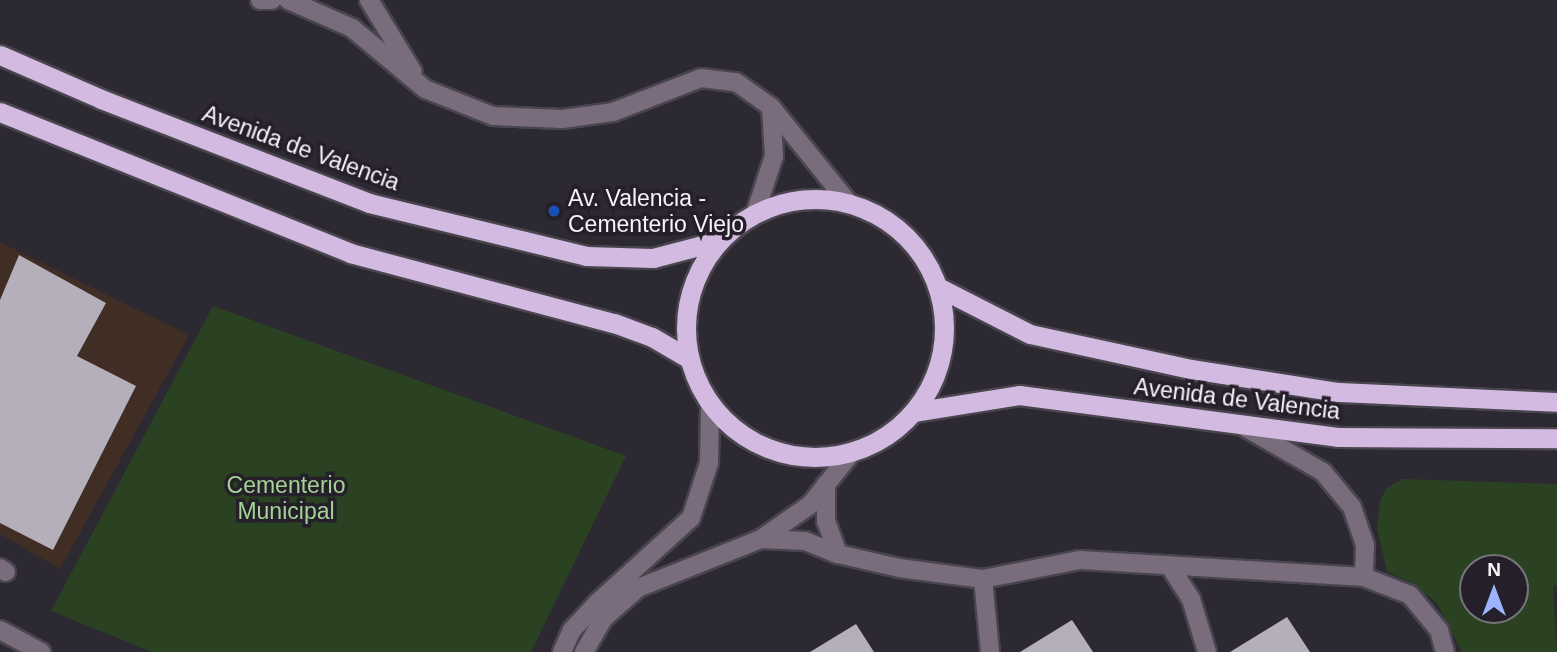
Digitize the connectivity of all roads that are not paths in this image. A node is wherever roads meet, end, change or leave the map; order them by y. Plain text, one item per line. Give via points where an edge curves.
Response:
1 (260, 0) edge
2 (272, 0) edge
3 (288, 0) edge
4 (369, 0) edge
5 (0, 55) edge
6 (425, 89) junction
7 (771, 107) junction
8 (0, 112) edge
9 (848, 202) junction
10 (757, 211) junction
11 (718, 241) junction
12 (938, 287) junction
13 (688, 358) junction
14 (1557, 402) edge
15 (710, 405) junction
16 (913, 412) junction
17 (1241, 425) junction
18 (1557, 438) edge
19 (852, 452) junction
20 (826, 484) junction
21 (761, 539) junction
22 (838, 554) junction
23 (1169, 565) junction
24 (1364, 577) junction
25 (983, 579) junction
26 (0, 631) edge
27 (41, 652) edge
28 (562, 652) edge
29 (584, 652) edge
30 (990, 652) edge
31 (1207, 652) edge
32 (1445, 652) edge

1 - 2 street
3 - 6 street via 352,29
4 - 6 street
5 - 11 highway, Avenida de Valencia via 369,203 586,256 653,258
6 - 7 street via 493,116 562,119 612,112 701,78 736,82
7 - 9 street
7 - 10 street via 774,156
8 - 13 highway via 350,253 614,323 652,337
9 - 10 highway via 802,198
9 - 12 highway via 887,220 903,234 918,249
10 - 11 highway
11 - 13 highway via 692,289 685,316
12 - 14 highway, Avenida de Valencia via 1030,334 1191,369 1338,392
12 - 16 highway via 945,330 938,363
13 - 15 highway
15 - 19 highway via 738,432 774,450 812,457
15 - 28 street via 709,463 691,519 596,604 572,630
16 - 17 highway, Avenida de Valencia via 1019,395
16 - 19 highway via 885,436
17 - 18 highway, Avenida de Valencia via 1337,437
17 - 24 street via 1323,472 1352,507 1365,545
19 - 20 street
20 - 21 street via 810,505
20 - 22 street via 826,521
21 - 22 street via 805,541
21 - 29 street via 638,588 604,618
22 - 25 street
23 - 24 street
23 - 25 street via 1080,560
23 - 31 street via 1191,599
24 - 32 street via 1410,595 1439,630
25 - 30 street
26 - 27 street

